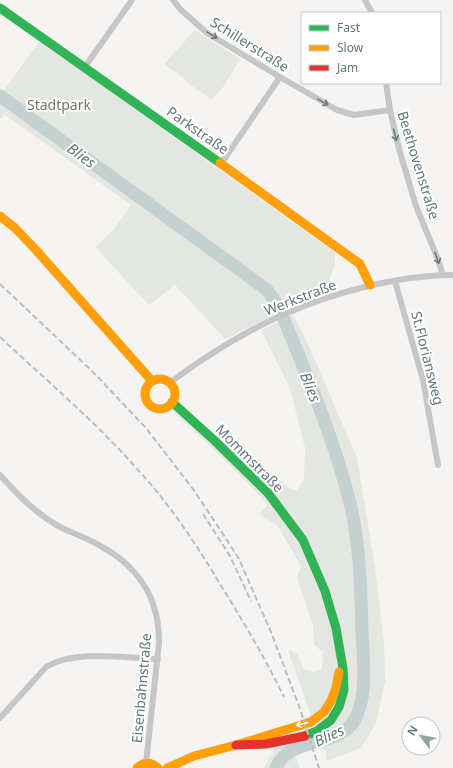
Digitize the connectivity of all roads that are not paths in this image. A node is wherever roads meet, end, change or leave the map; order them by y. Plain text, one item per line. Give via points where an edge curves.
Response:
1 (132, 0) edge
2 (173, 0) edge
3 (364, 0) edge
4 (0, 8) edge
5 (371, 12) edge
6 (84, 68) junction
7 (280, 78) junction
8 (386, 84) edge
9 (390, 110) junction
10 (221, 164) junction
11 (0, 216) edge
12 (443, 275) junction
13 (453, 275) edge
14 (395, 281) junction
15 (370, 285) junction
16 (152, 381) junction
17 (170, 383) junction
18 (172, 402) junction
19 (438, 465) dead end
20 (0, 475) edge
21 (158, 659) junction
22 (336, 704) junction
23 (0, 718) edge
24 (236, 746) junction
25 (146, 763) junction
26 (137, 768) edge
27 (158, 768) edge
28 (167, 768) edge

1 - 6 street
2 -> 7 street, Schillerstraße via 207,33
3 - 5 street
4 - 6 main road, Parkstraße
6 - 10 main road, Parkstraße
7 -> 9 street, Schillerstraße via 347,114 360,115
7 - 10 street
8 - 9 street, Beethovenstraße
9 -> 12 street, Beethovenstraße via 398,149 416,206
10 - 15 main road, Parkstraße via 360,264
11 - 16 main road via 36,250
12 - 13 street, Werkstraße
12 - 14 street, Werkstraße
14 - 15 street, Werkstraße
14 - 19 street, St.Floriansweg via 423,380
15 - 17 street, Werkstraße via 290,311 247,332
16 - 17 main road via 162,379
16 - 18 main road via 145,394 149,404 160,409 166,408
17 - 18 main road via 174,391
18 - 22 main road, Mommstraße via 268,493 303,540 325,591 336,628 339,670
20 - 21 street, Eisenbahnstraße via 31,507 59,526 117,556 131,569 143,585 154,608 159,631
21 - 23 street via 90,656 56,661 46,667
21 - 25 street, Eisenbahnstraße
22 -> 24 main road via 311,722
22 - 24 main road via 330,720 308,736 266,744
24 - 28 main road via 194,756
25 - 26 main road
25 - 27 main road

